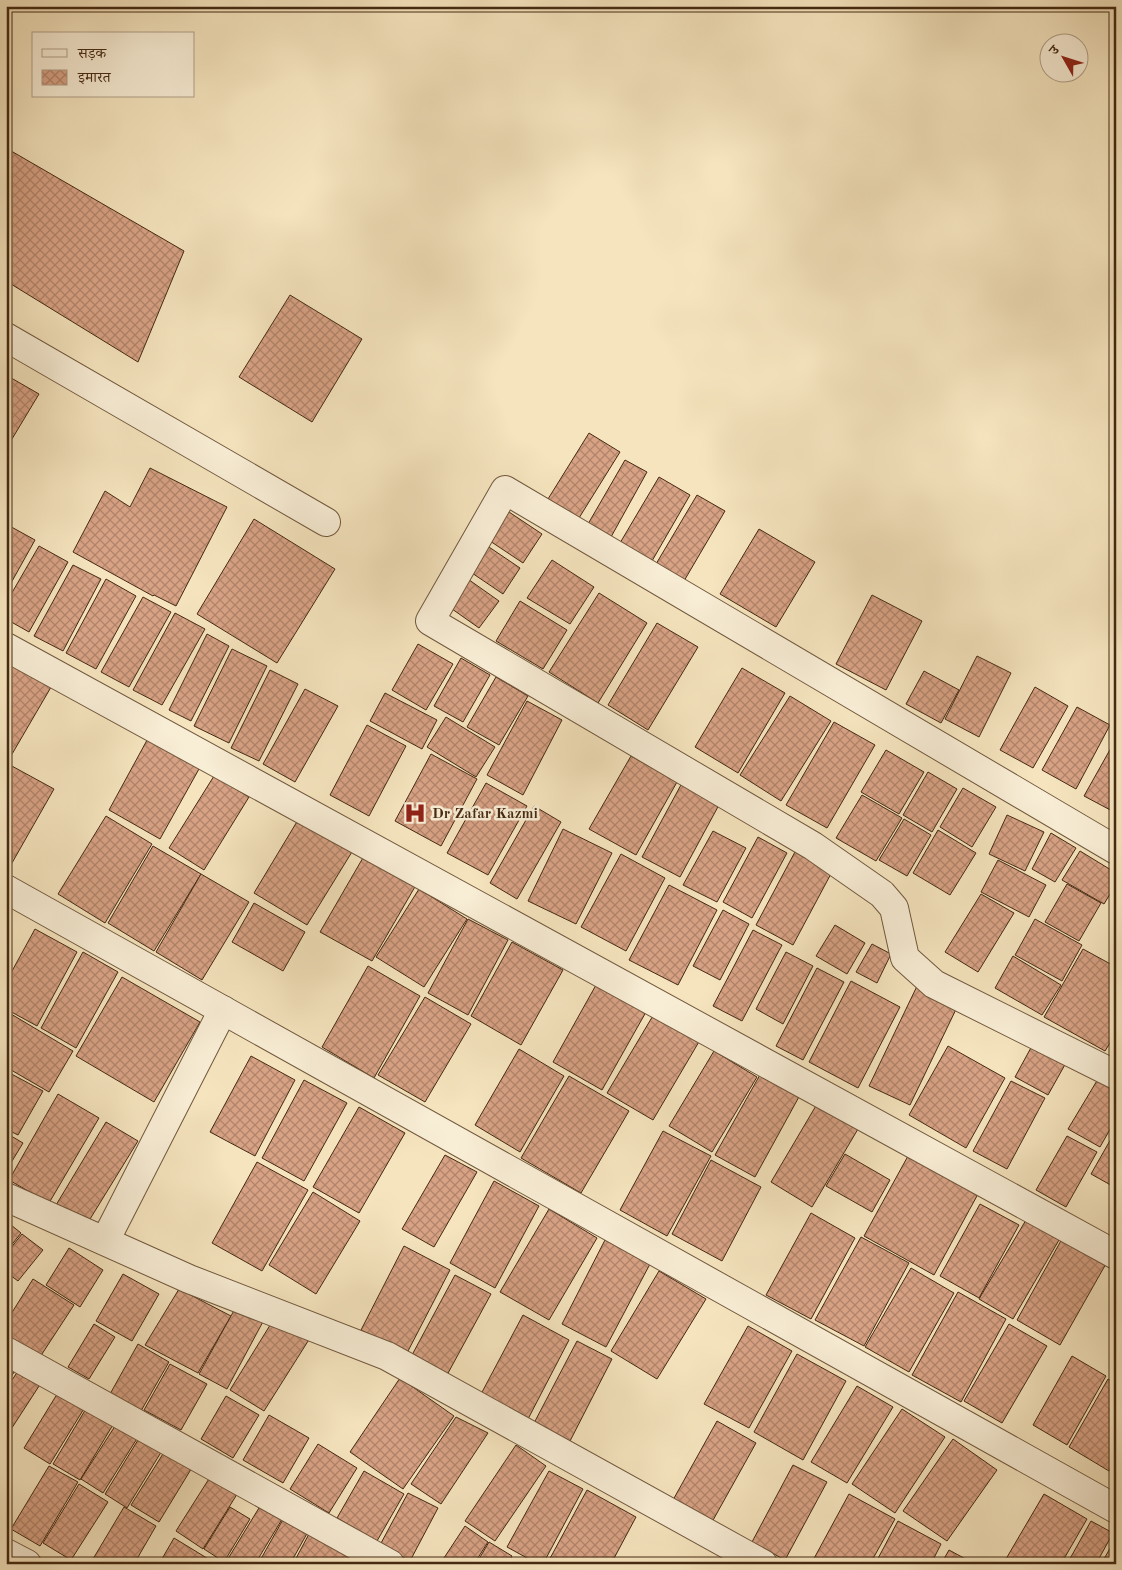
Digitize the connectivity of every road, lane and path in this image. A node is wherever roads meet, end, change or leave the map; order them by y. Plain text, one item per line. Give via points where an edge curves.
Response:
1 (6, 337) edge
2 (326, 522) dead end
3 (6, 647) edge
4 (1116, 850) edge
5 (6, 889) edge
6 (223, 1010) junction
7 (1116, 1075) edge
8 (6, 1197) edge
9 (105, 1240) junction
10 (1116, 1256) edge
11 (6, 1350) edge
12 (1116, 1509) edge
13 (6, 1552) edge
14 (27, 1564) edge
15 (390, 1564) edge
16 (763, 1564) edge

1 - 2 street
3 - 10 street
4 - 7 street via 505,490 430,621 813,846 882,894 894,908 905,958 934,984
5 - 6 street
6 - 9 street
6 - 12 street
8 - 9 street
9 - 16 street via 189,1278 387,1356
11 - 15 street
13 - 14 street

